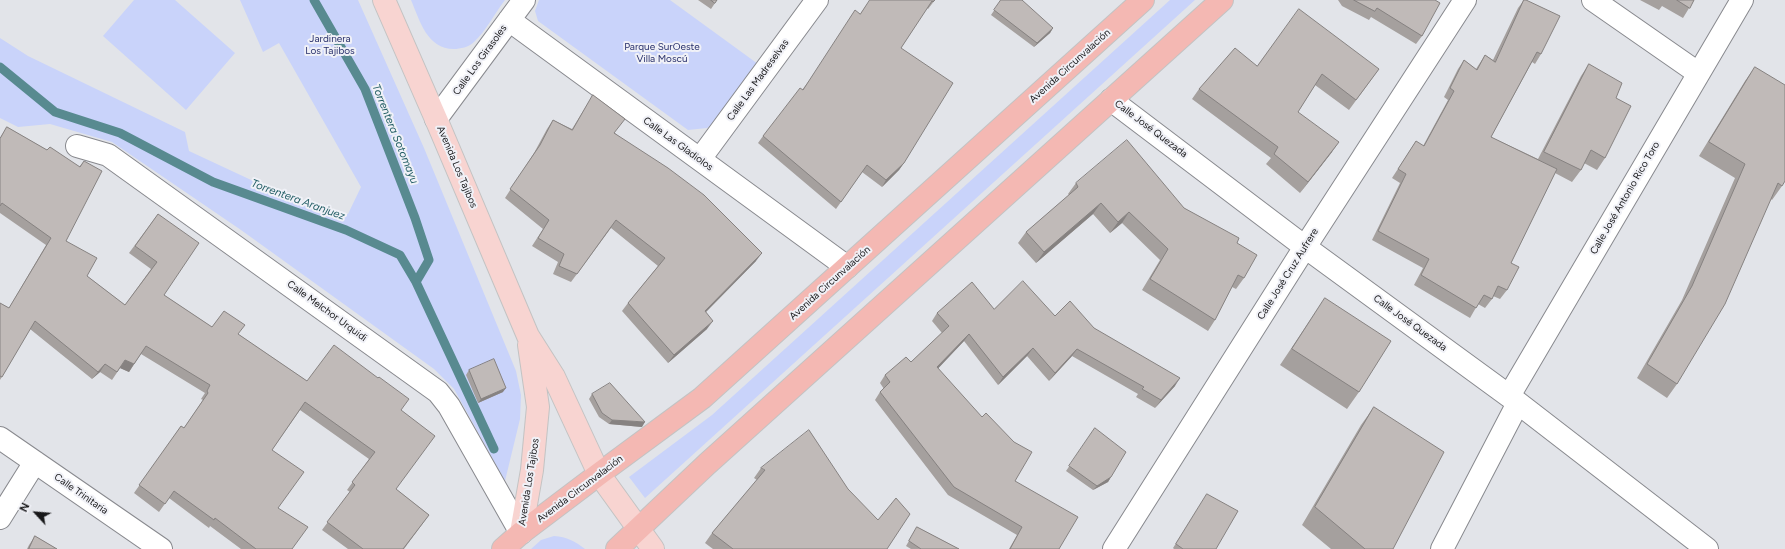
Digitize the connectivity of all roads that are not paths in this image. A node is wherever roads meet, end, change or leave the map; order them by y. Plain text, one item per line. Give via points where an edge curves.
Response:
1 (384, 0) edge
2 (524, 0) edge
3 (816, 0) edge
4 (1143, 0) edge
5 (1222, 0) edge
6 (1465, 0) edge
7 (1593, 0) edge
8 (1742, 0) edge
9 (509, 20) junction
10 (1698, 73) junction
11 (1111, 100) junction
12 (436, 119) junction
13 (77, 146) dead end
14 (700, 159) junction
15 (1305, 247) junction
16 (847, 267) junction
17 (528, 336) junction
18 (1513, 400) junction
19 (0, 438) edge
20 (35, 462) junction
21 (599, 474) junction
22 (0, 518) edge
23 (638, 529) junction
24 (521, 533) junction
25 (161, 549) edge
26 (503, 549) edge
27 (616, 549) edge
28 (653, 549) edge
29 (1114, 549) edge
30 (1442, 549) edge
31 (1707, 549) edge

1 - 12 main road, Avenida Los Tajibos
2 - 9 street, Calle Los Girasoles
3 - 14 street, Calle Las Madreselvas
4 - 16 highway, Avenida Circunvalación
5 - 11 highway
6 - 15 street, Calle José Cruz Aufrere
7 - 10 street
8 - 10 street, Calle José Antonio Rico Toro
9 - 12 street, Calle Los Girasoles
9 - 14 street, Calle Las Gladiolos
10 - 18 street, Calle José Antonio Rico Toro
11 - 15 street, Calle José Quezada
11 - 23 highway
12 - 17 main road, Avenida Los Tajibos
13 - 24 street, Calle Melchor Urquidi via 108,155 438,392 450,406
14 - 16 street, Calle Las Gladiolos
15 - 18 street, Calle José Quezada
15 - 29 street, Calle José Cruz Aufrere
16 - 21 highway, Avenida Circunvalación via 702,398
17 - 21 main road, Avenida Los Tajibos via 554,377
17 - 24 main road, Avenida Los Tajibos via 538,407 533,463
18 - 30 street, Calle José Antonio Rico Toro
18 - 31 street, Calle José Quezada
19 - 20 street, Calle Trinitaria
20 - 22 street
20 - 25 street, Calle Trinitaria
21 - 23 main road, Avenida Los Tajibos
21 - 24 highway, Avenida Circunvalación
23 - 27 highway
23 - 28 main road, Avenida Los Tajibos
24 - 26 highway, Avenida Circunvalación

